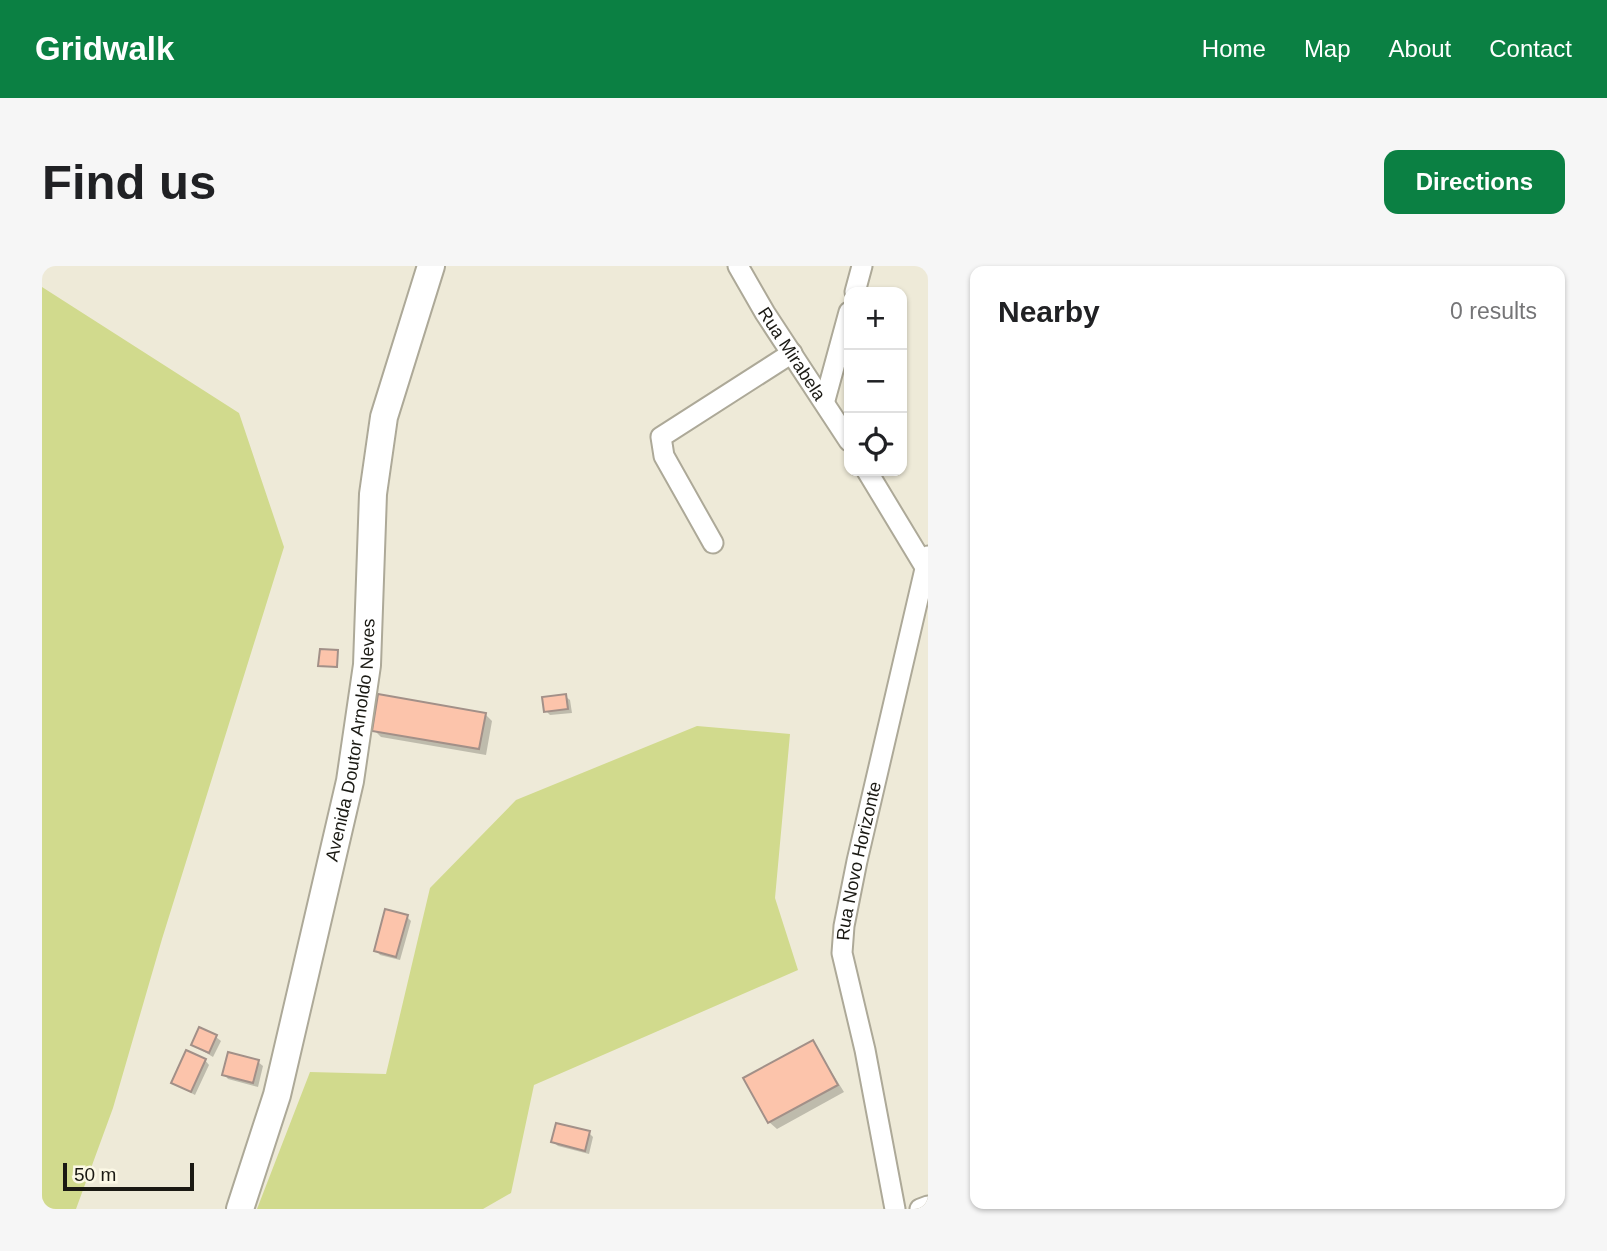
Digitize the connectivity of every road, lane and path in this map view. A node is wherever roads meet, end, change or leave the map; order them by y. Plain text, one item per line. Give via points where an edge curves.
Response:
1 (431, 266) edge
2 (738, 266) edge
3 (862, 266) edge
4 (856, 287) edge
5 (844, 330) edge
6 (792, 353) junction
7 (825, 400) junction
8 (844, 432) edge
9 (870, 476) edge
10 (713, 543) dead end
11 (926, 571) edge
12 (928, 1206) edge
13 (240, 1209) edge
14 (895, 1209) edge
15 (920, 1209) edge

1 - 13 main road, Avenida Doutor Arnoldo Neves via 384,417 373,494 367,665 350,781 278,1096
2 - 6 street, Rua Mirabela
3 - 4 street
5 - 7 street
6 - 7 street, Rua Mirabela
6 - 10 street via 661,437 664,456
7 - 8 street, Rua Mirabela
9 - 11 street
11 - 14 street, Rua Novo Horizonte via 857,861 842,953
12 - 15 street

